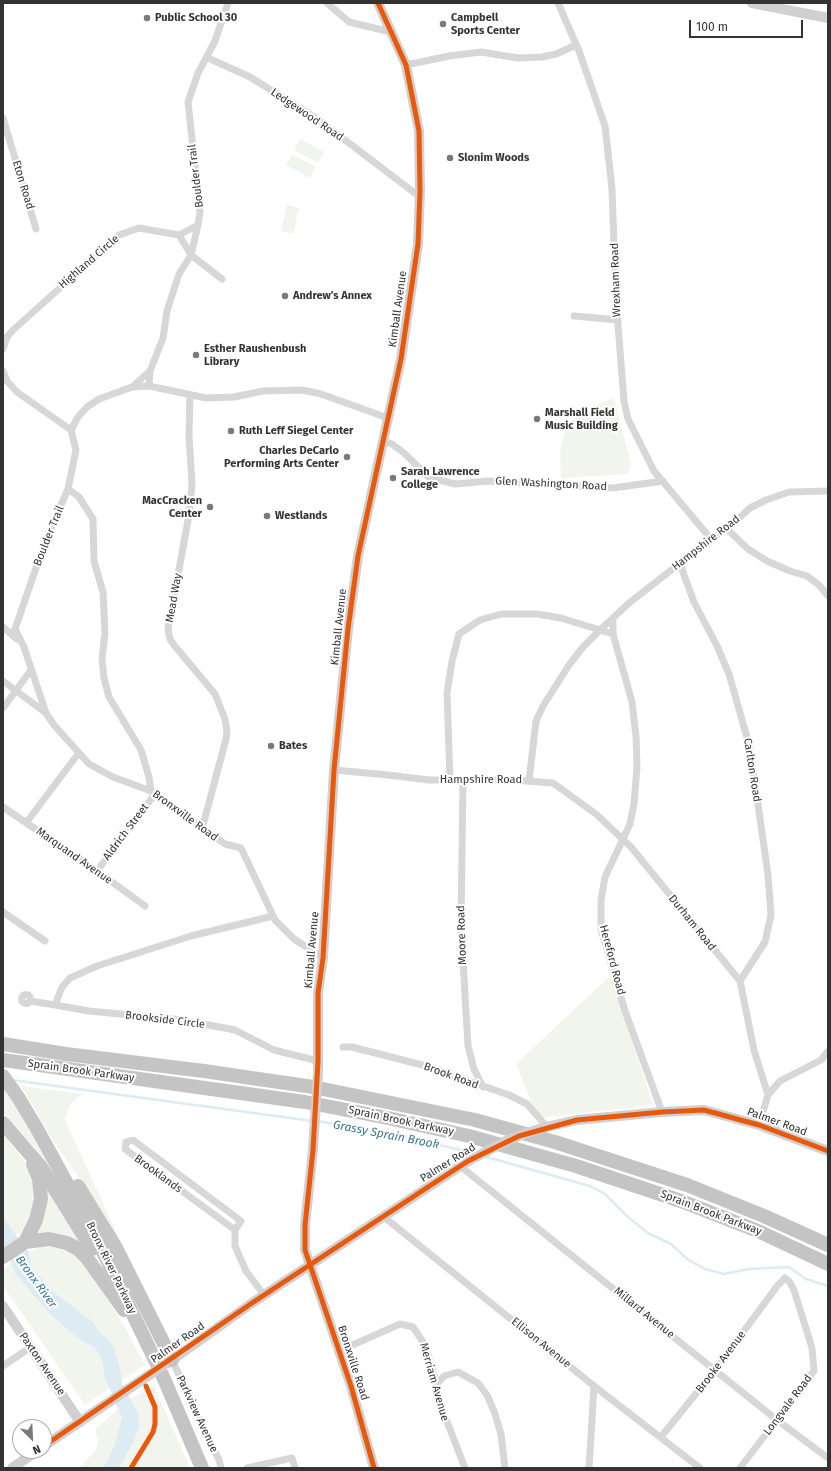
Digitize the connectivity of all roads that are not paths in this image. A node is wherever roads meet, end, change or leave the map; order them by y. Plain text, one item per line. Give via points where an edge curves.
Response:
1 (228, 3) edge
2 (327, 3) edge
3 (378, 3) edge
4 (558, 3) edge
5 (752, 3) edge
6 (828, 18) edge
7 (391, 32) junction
8 (576, 45) junction
9 (208, 58) junction
10 (406, 64) junction
11 (3, 118) edge
12 (420, 196) junction
13 (198, 225) junction
14 (36, 230) dead end
15 (179, 236) junction
16 (192, 255) junction
17 (222, 279) dead end
18 (574, 316) dead end
19 (618, 320) junction
20 (3, 349) edge
21 (3, 371) edge
22 (150, 371) junction
23 (149, 386) junction
24 (132, 387) junction
25 (190, 394) junction
26 (388, 418) junction
27 (71, 430) junction
28 (382, 441) junction
29 (663, 481) junction
30 (68, 489) junction
31 (828, 491) edge
32 (727, 529) junction
33 (710, 539) junction
34 (680, 564) junction
35 (828, 596) edge
36 (613, 618) junction
37 (3, 627) edge
38 (600, 630) junction
39 (613, 634) junction
40 (24, 647) junction
41 (31, 670) junction
42 (3, 681) edge
43 (16, 691) junction
44 (3, 708) edge
45 (46, 713) junction
46 (78, 754) junction
47 (334, 770) junction
48 (450, 780) junction
49 (463, 780) junction
50 (529, 781) junction
51 (153, 792) junction
52 (3, 807) edge
53 (26, 822) junction
54 (202, 829) junction
55 (623, 840) junction
56 (98, 871) junction
57 (145, 906) dead end
58 (3, 912) edge
59 (273, 916) junction
60 (45, 941) dead end
61 (322, 958) junction
62 (747, 971) junction
63 (734, 973) junction
64 (740, 982) junction
65 (30, 1001) dead end
66 (55, 1004) junction
67 (3, 1044) edge
68 (343, 1047) dead end
69 (828, 1051) edge
70 (3, 1060) edge
71 (318, 1061) junction
72 (3, 1076) edge
73 (483, 1087) junction
74 (768, 1095) junction
75 (662, 1112) junction
76 (3, 1122) edge
77 (760, 1125) junction
78 (36, 1127) junction
79 (545, 1128) junction
80 (24, 1146) junction
81 (828, 1151) edge
82 (464, 1163) junction
83 (201, 1190) junction
84 (194, 1200) junction
85 (384, 1216) junction
86 (235, 1230) junction
87 (25, 1242) junction
88 (828, 1245) edge
89 (3, 1257) edge
90 (828, 1264) edge
91 (311, 1265) junction
92 (778, 1285) joint
93 (264, 1295) junction
94 (3, 1306) edge
95 (124, 1310) junction
96 (31, 1348) junction
97 (339, 1351) junction
98 (167, 1363) junction
99 (3, 1366) edge
100 (715, 1370) junction
101 (437, 1384) junction
102 (594, 1386) junction
103 (777, 1420) junction
104 (80, 1422) junction
105 (661, 1437) junction
106 (52, 1441) edge
107 (828, 1458) edge
108 (25, 1459) edge
109 (12, 1468) edge
110 (194, 1468) edge
111 (202, 1468) edge
112 (221, 1468) edge
113 (248, 1468) edge
114 (295, 1468) edge
115 (374, 1468) edge
116 (465, 1468) edge
117 (505, 1468) edge
118 (589, 1468) edge
119 (700, 1468) edge
120 (740, 1468) edge

1 - 9 street, Boulder Trail
2 - 7 street via 350,22
3 - 7 street, Kimball Avenue
4 - 8 street, Wrexham Road
5 - 6 street
7 - 10 street, Kimball Avenue
8 - 10 street via 542,57 518,58 481,52
8 - 19 street, Wrexham Road via 605,126 609,149
9 - 12 street, Ledgewood Road via 250,77 316,118
9 - 13 street, Boulder Trail via 198,73 188,102 200,212
10 - 12 street, Kimball Avenue via 420,131
11 - 14 street, Eton Road
12 - 26 street, Kimball Avenue via 418,244 408,318
13 - 15 street
13 - 16 street, Boulder Trail
15 - 16 street
15 - 20 street, Highland Circle via 139,228 119,235 13,330 7,337
16 - 17 street
16 - 22 street, Boulder Trail via 179,274 163,338
18 - 19 street
19 - 29 street, Wrexham Road via 628,419 654,471
21 - 27 street via 7,381 17,392
22 - 23 street, Boulder Trail
22 - 24 street, Boulder Trail
23 - 24 street, Boulder Trail
23 - 25 street
24 - 27 street, Boulder Trail via 99,398 78,417
25 - 26 street via 206,398 263,391 302,390 321,394
25 - 54 street, Mead Way via 189,516 168,629 174,645 215,694 225,719 226,739
26 - 28 street, Kimball Avenue
27 - 30 street, Boulder Trail via 76,450
28 - 29 street, Glen Washington Road via 392,444 404,453 430,478 456,484 488,480 613,488
28 - 47 street, Kimball Avenue via 357,563
29 - 33 street, Wrexham Road
30 - 40 street, Boulder Trail via 45,542 16,623 15,629
30 - 51 street via 79,497 92,518 94,561 103,592 104,678 110,697 141,750
31 - 32 street, Hampshire Road via 789,492 766,500 750,508
32 - 33 street, Hampshire Road
32 - 35 street via 748,549 767,561 807,576
33 - 34 street, Hampshire Road
34 - 36 street, Hampshire Road
34 - 62 street, Carlton Road via 694,602 729,674 750,748 768,875 771,915 765,942
36 - 38 street, Hampshire Road
36 - 39 street, Hereford Road
37 - 40 street
38 - 39 street
38 - 48 street via 561,618 537,614 501,614 480,620 459,634 447,693
38 - 50 street, Hampshire Road via 569,665 543,706 536,721
39 - 55 street, Hereford Road via 627,678 636,736 634,804 630,824
40 - 41 street, Boulder Trail
41 - 43 street
41 - 45 street, Boulder Trail
42 - 43 street, Bronxville Road
43 - 44 street
43 - 45 street, Bronxville Road
45 - 46 street, Bronxville Road
46 - 51 street, Bronxville Road via 89,764 113,777
46 - 53 street
47 - 48 street, Hampshire Road
47 - 61 street, Kimball Avenue
48 - 49 street, Hampshire Road
49 - 50 street, Hampshire Road
49 - 73 street, Moore Road via 461,926 468,1046 474,1069
50 - 55 street, Durham Road via 553,783 596,814
51 - 54 street, Bronxville Road
51 - 56 street, Aldrich Street
52 - 53 street, Marquand Avenue
53 - 56 street, Marquand Avenue
54 - 59 street, Bronxville Road via 225,844 241,848
55 - 63 street, Durham Road
55 - 75 street, Hereford Road via 605,877 601,900 601,928 626,1011
56 - 57 street, Marquand Avenue
58 - 60 street
59 - 61 street, Bronxville Road via 294,939
59 - 66 street via 191,936 97,966 70,978 62,987
61 - 71 street, Kimball Avenue via 318,992
62 - 63 street
62 - 64 street, Carlton Road
63 - 64 street, Durham Road
64 - 74 street, Durham Road via 754,1050
65 - 66 street, Brookside Circle
66 - 71 street, Brookside Circle via 88,1011 182,1020 235,1030 274,1050
67 - 88 highway, Sprain Brook Parkway via 313,1087 475,1120 562,1144 687,1185
68 - 73 street, Brook Road via 352,1047 426,1066
69 - 74 street via 821,1060 780,1081
70 - 90 highway, Sprain Brook Parkway via 305,1102 470,1136 576,1166 681,1201 758,1231
71 - 91 street, Kimball Avenue, bridge via 313,1150 305,1226 305,1250
72 - 78 highway, Bronx River Parkway
73 - 79 street, Brook Road via 518,1098 527,1104
74 - 77 street
75 - 77 street, Palmer Road via 704,1110
75 - 79 street, Palmer Road via 577,1120
76 - 80 highway, Bronx River Parkway
77 - 81 street, Palmer Road
78 - 98 highway via 67,1169 108,1233
78 - 111 highway, Bronx River Parkway via 117,1278
79 - 82 street, Palmer Road, bridge via 510,1140
80 - 87 highway via 36,1172 41,1192 36,1220
80 - 95 highway, Bronx River Parkway via 71,1213
82 - 85 street, Palmer Road
82 - 100 street, Millard Avenue
83 - 84 street, Brooklands
83 - 84 street, Brooklands via 133,1140 126,1142 125,1149
83 - 86 street, Brooklands via 241,1221
84 - 86 street, Brooklands
85 - 91 street, Palmer Road
85 - 102 street, Ellison Avenue
86 - 93 street via 235,1246 239,1258
87 - 89 highway
87 - 95 highway via 54,1240 78,1249
91 - 93 street, Palmer Road
91 - 97 street, Bronxville Road
92 - 100 street, Brooke Avenue
92 - 103 street, Longvale Road via 785,1278 794,1290 814,1362 814,1371
93 - 98 street, Palmer Road
94 - 96 street, Paxton Avenue
95 - 110 highway, Bronx River Parkway via 175,1420
96 - 99 street
96 - 104 street, Paxton Avenue
97 - 101 street, Merriam Avenue via 400,1324 414,1327 426,1345
97 - 115 street, Bronxville Road
98 - 104 street, Palmer Road, bridge
98 - 112 street, Parkview Avenue
100 - 103 street, Millard Avenue
100 - 105 street, Brooke Avenue
101 - 116 street, Merriam Avenue via 437,1396
101 - 117 street via 444,1376 458,1372 478,1383 494,1411 501,1434
102 - 105 street, Ellison Avenue
102 - 118 street
103 - 107 street, Millard Avenue
103 - 120 street, Longvale Road
104 - 106 street, Palmer Road
105 - 119 street, Ellison Avenue
108 - 109 street
113 - 114 street via 292,1458

